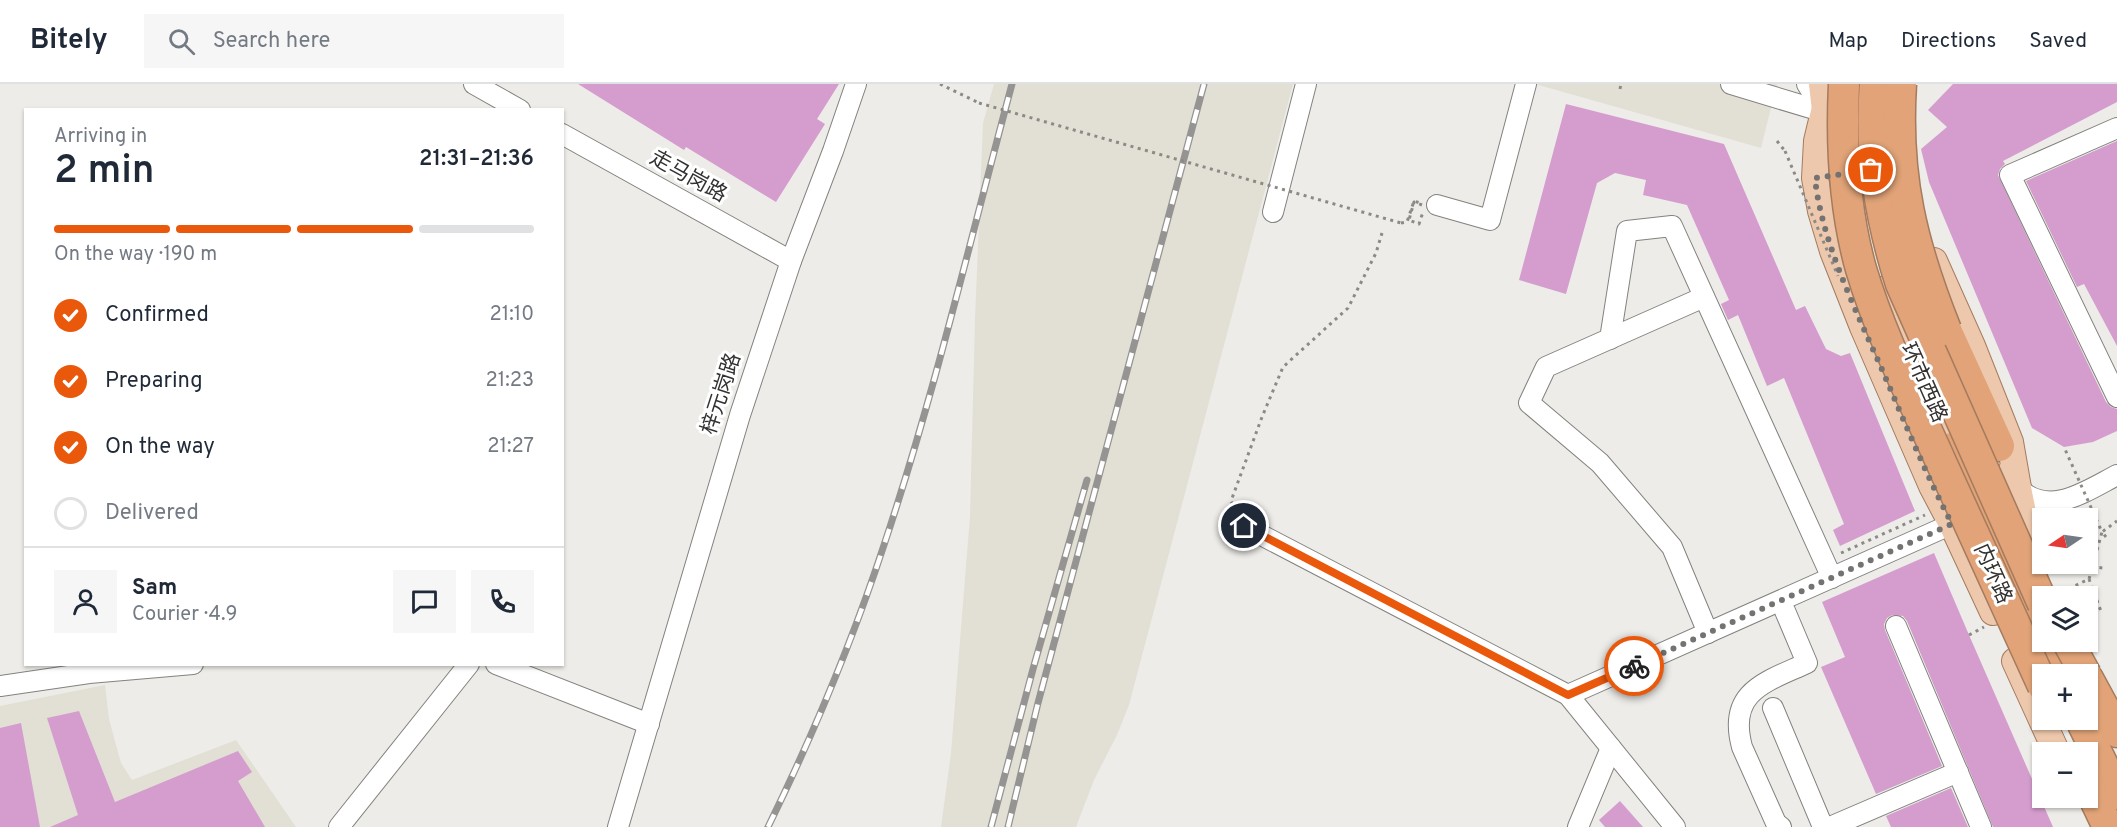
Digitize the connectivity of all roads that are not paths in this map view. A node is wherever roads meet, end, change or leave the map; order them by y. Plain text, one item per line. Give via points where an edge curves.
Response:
1 (474, 84) edge
2 (856, 84) edge
3 (1305, 84) edge
4 (1526, 84) edge
5 (1731, 84) edge
6 (1807, 84) edge
7 (1822, 84) edge
8 (1844, 84) edge
9 (1856, 84) edge
10 (1886, 87) edge
11 (516, 108) edge
12 (1824, 112) junction
13 (2117, 128) edge
14 (564, 135) edge
15 (1884, 136) junction
16 (1886, 168) junction
17 (1836, 175) junction
18 (1431, 205) road end
19 (1273, 212) dead end
20 (791, 261) junction
21 (1704, 297) junction
22 (1610, 339) junction
23 (2117, 398) edge
24 (1999, 446) joint
25 (1952, 448) junction
26 (2117, 475) edge
27 (2018, 488) junction
28 (1952, 524) junction
29 (1244, 526) road end
30 (2028, 555) junction
31 (1832, 578) junction
32 (2043, 586) edge
33 (2032, 594) edge
34 (1785, 611) dead end
35 (1896, 626) dead end
36 (1708, 633) junction
37 (2066, 652) edge
38 (2070, 652) edge
39 (2033, 664) edge
40 (2045, 664) edge
41 (2076, 664) edge
42 (172, 666) edge
43 (467, 666) edge
44 (501, 666) edge
45 (0, 686) edge
46 (1568, 695) junction
47 (2098, 697) edge
48 (2117, 702) edge
49 (2098, 706) edge
50 (1773, 708) dead end
51 (649, 724) junction
52 (2098, 724) edge
53 (2086, 730) edge
54 (2117, 732) edge
55 (2053, 742) edge
56 (2117, 747) edge
57 (1611, 748) junction
58 (2117, 762) edge
59 (1958, 772) junction
60 (2098, 776) edge
61 (2117, 794) edge
62 (2098, 806) edge
63 (2082, 808) edge
64 (2117, 815) edge
65 (339, 827) edge
66 (618, 827) edge
67 (1578, 827) edge
68 (1675, 827) edge
69 (1781, 827) edge
70 (1823, 827) edge
71 (1830, 827) edge
72 (1981, 827) edge
73 (2091, 827) edge
74 (2108, 827) edge

1 - 11 street
2 - 20 street, 梓元岗路
3 - 19 street
4 - 18 street via 1490,220
5 - 12 street
6 - 12 street
7 - 12 main road, 环市西路
8 - 39 highway, 内环路, bridge via 1845,184 1854,240 1870,294 1910,395
9 - 17 main road via 1854,142
10 - 15 main road, 环市西路
10 - 24 highway, bridge via 1908,217 1929,287
10 - 30 highway, 内环路, bridge via 1873,132 1875,174 1889,246 1906,294
12 - 17 main road, 环市西路
13 - 23 street via 2010,176
14 - 20 street, 走马岗路
15 - 16 main road, 环市西路
15 - 27 main road via 1896,176 2010,442
16 - 17 main road
16 - 30 main road, 环市西路 via 1916,287
17 - 25 main road, 环市西路
17 - 28 main road via 1821,211 1844,280
20 - 51 street, 梓元岗路 via 740,415
21 - 22 street
21 - 22 street via 1672,226 1627,231
21 - 31 street
22 - 36 street via 1546,367 1529,403 1600,463 1672,547
24 - 27 main road
25 - 33 highway
25 - 40 main road, 环市西路
26 - 27 street via 2060,501 2040,501
27 - 30 main road
28 - 31 street
28 - 55 main road
29 - 46 street
30 - 32 highway, 内环路, bridge
31 - 36 street
34 - 69 street via 1808,663 1757,687 1739,711 1738,735
35 - 59 street
36 - 46 street
37 - 41 highway, bridge
38 - 48 main road via 2105,682
42 - 45 street
43 - 65 street
44 - 51 street
46 - 57 street
47 - 54 highway
49 - 56 main road
50 - 70 street
51 - 66 street, 梓元岗路
52 - 58 highway
53 - 61 highway
57 - 67 street
57 - 68 street
59 - 71 street
59 - 72 street
60 - 64 main road
62 - 74 highway
63 - 73 main road

